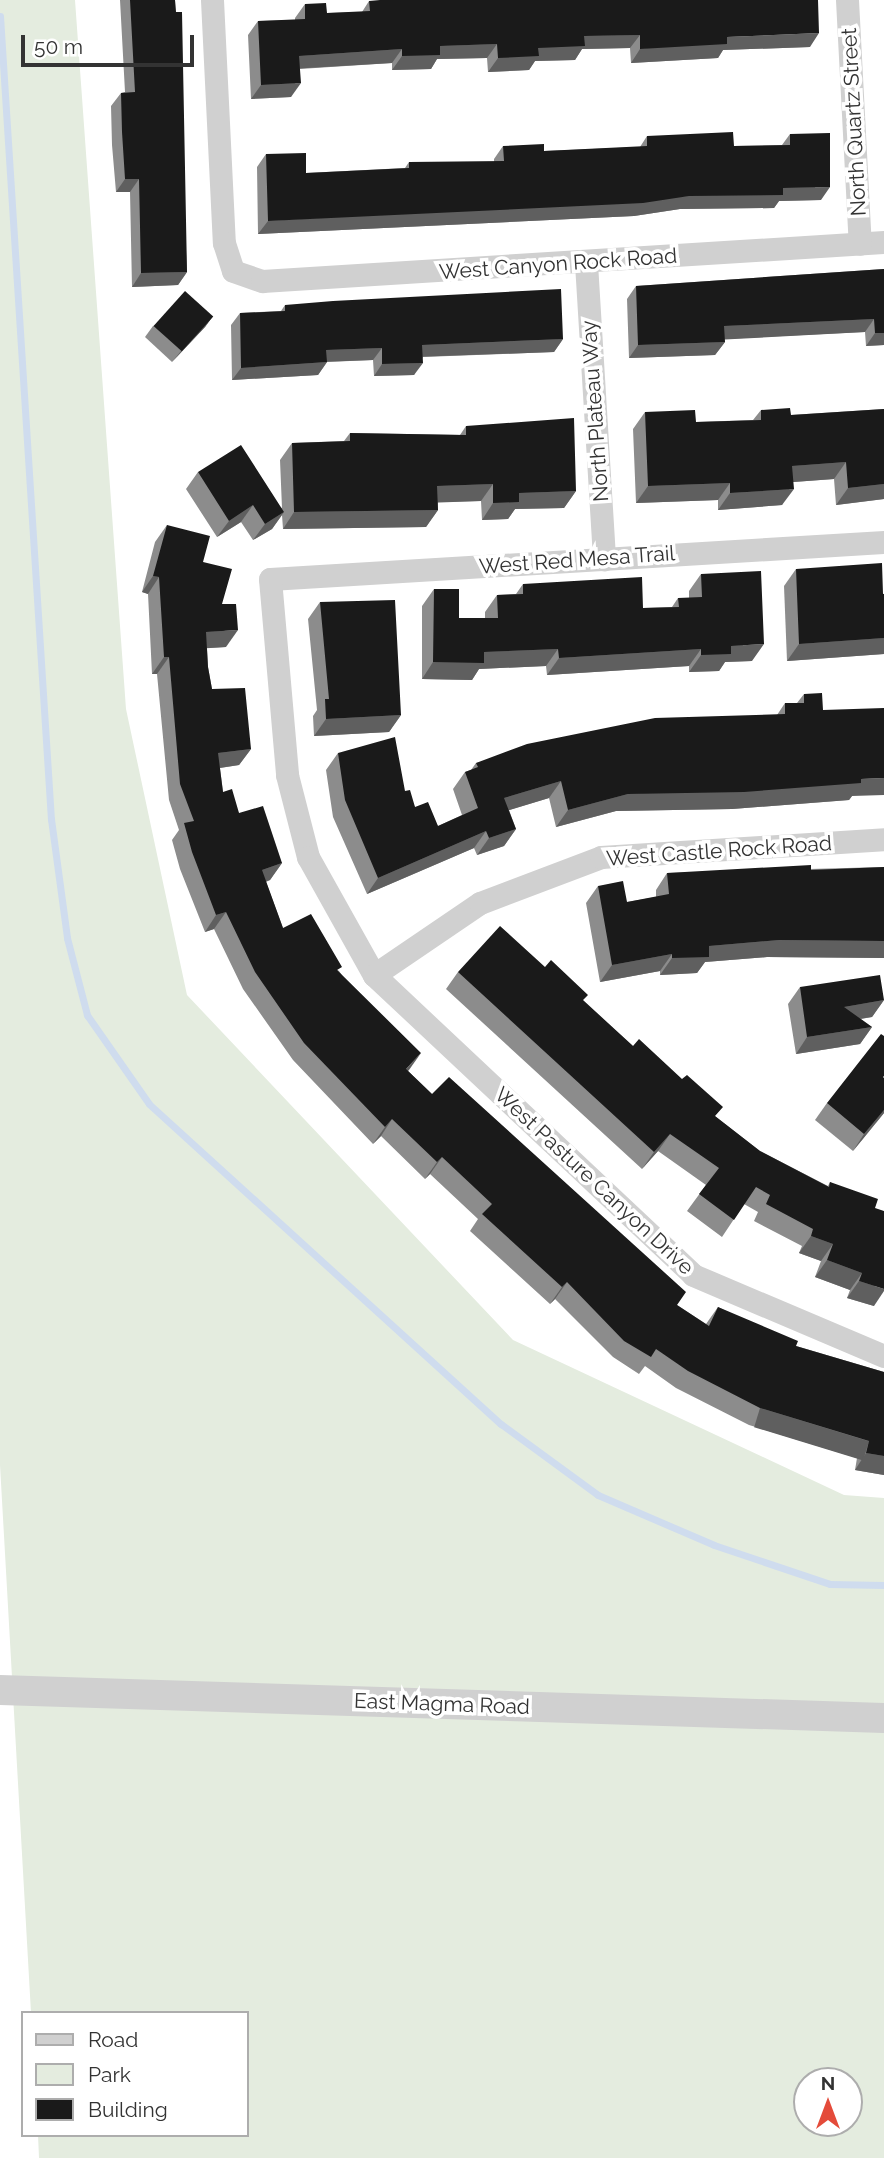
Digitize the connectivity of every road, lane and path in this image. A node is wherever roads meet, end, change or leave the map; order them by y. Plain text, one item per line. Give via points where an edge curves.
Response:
1 (212, 0) edge
2 (847, 0) edge
3 (884, 242) edge
4 (860, 244) junction
5 (586, 263) junction
6 (884, 542) edge
7 (604, 559) junction
8 (270, 579) joint
9 (884, 839) edge
10 (374, 975) junction
11 (884, 1356) edge
12 (0, 1690) edge
13 (884, 1718) edge

1 - 5 street, West Canyon Rock Road via 224,243 233,271 262,281
2 - 4 street, North Quartz Street
3 - 4 street, West Canyon Rock Road
4 - 5 street, West Canyon Rock Road
5 - 7 street, North Plateau Way
6 - 7 street, West Red Mesa Trail
7 - 8 street, West Red Mesa Trail
8 - 10 street, West Pasture Canyon Drive via 287,775 308,858
9 - 10 street, West Castle Rock Road via 601,858 480,902
10 - 11 street, West Pasture Canyon Drive via 693,1275
12 - 13 street, East Magma Road

